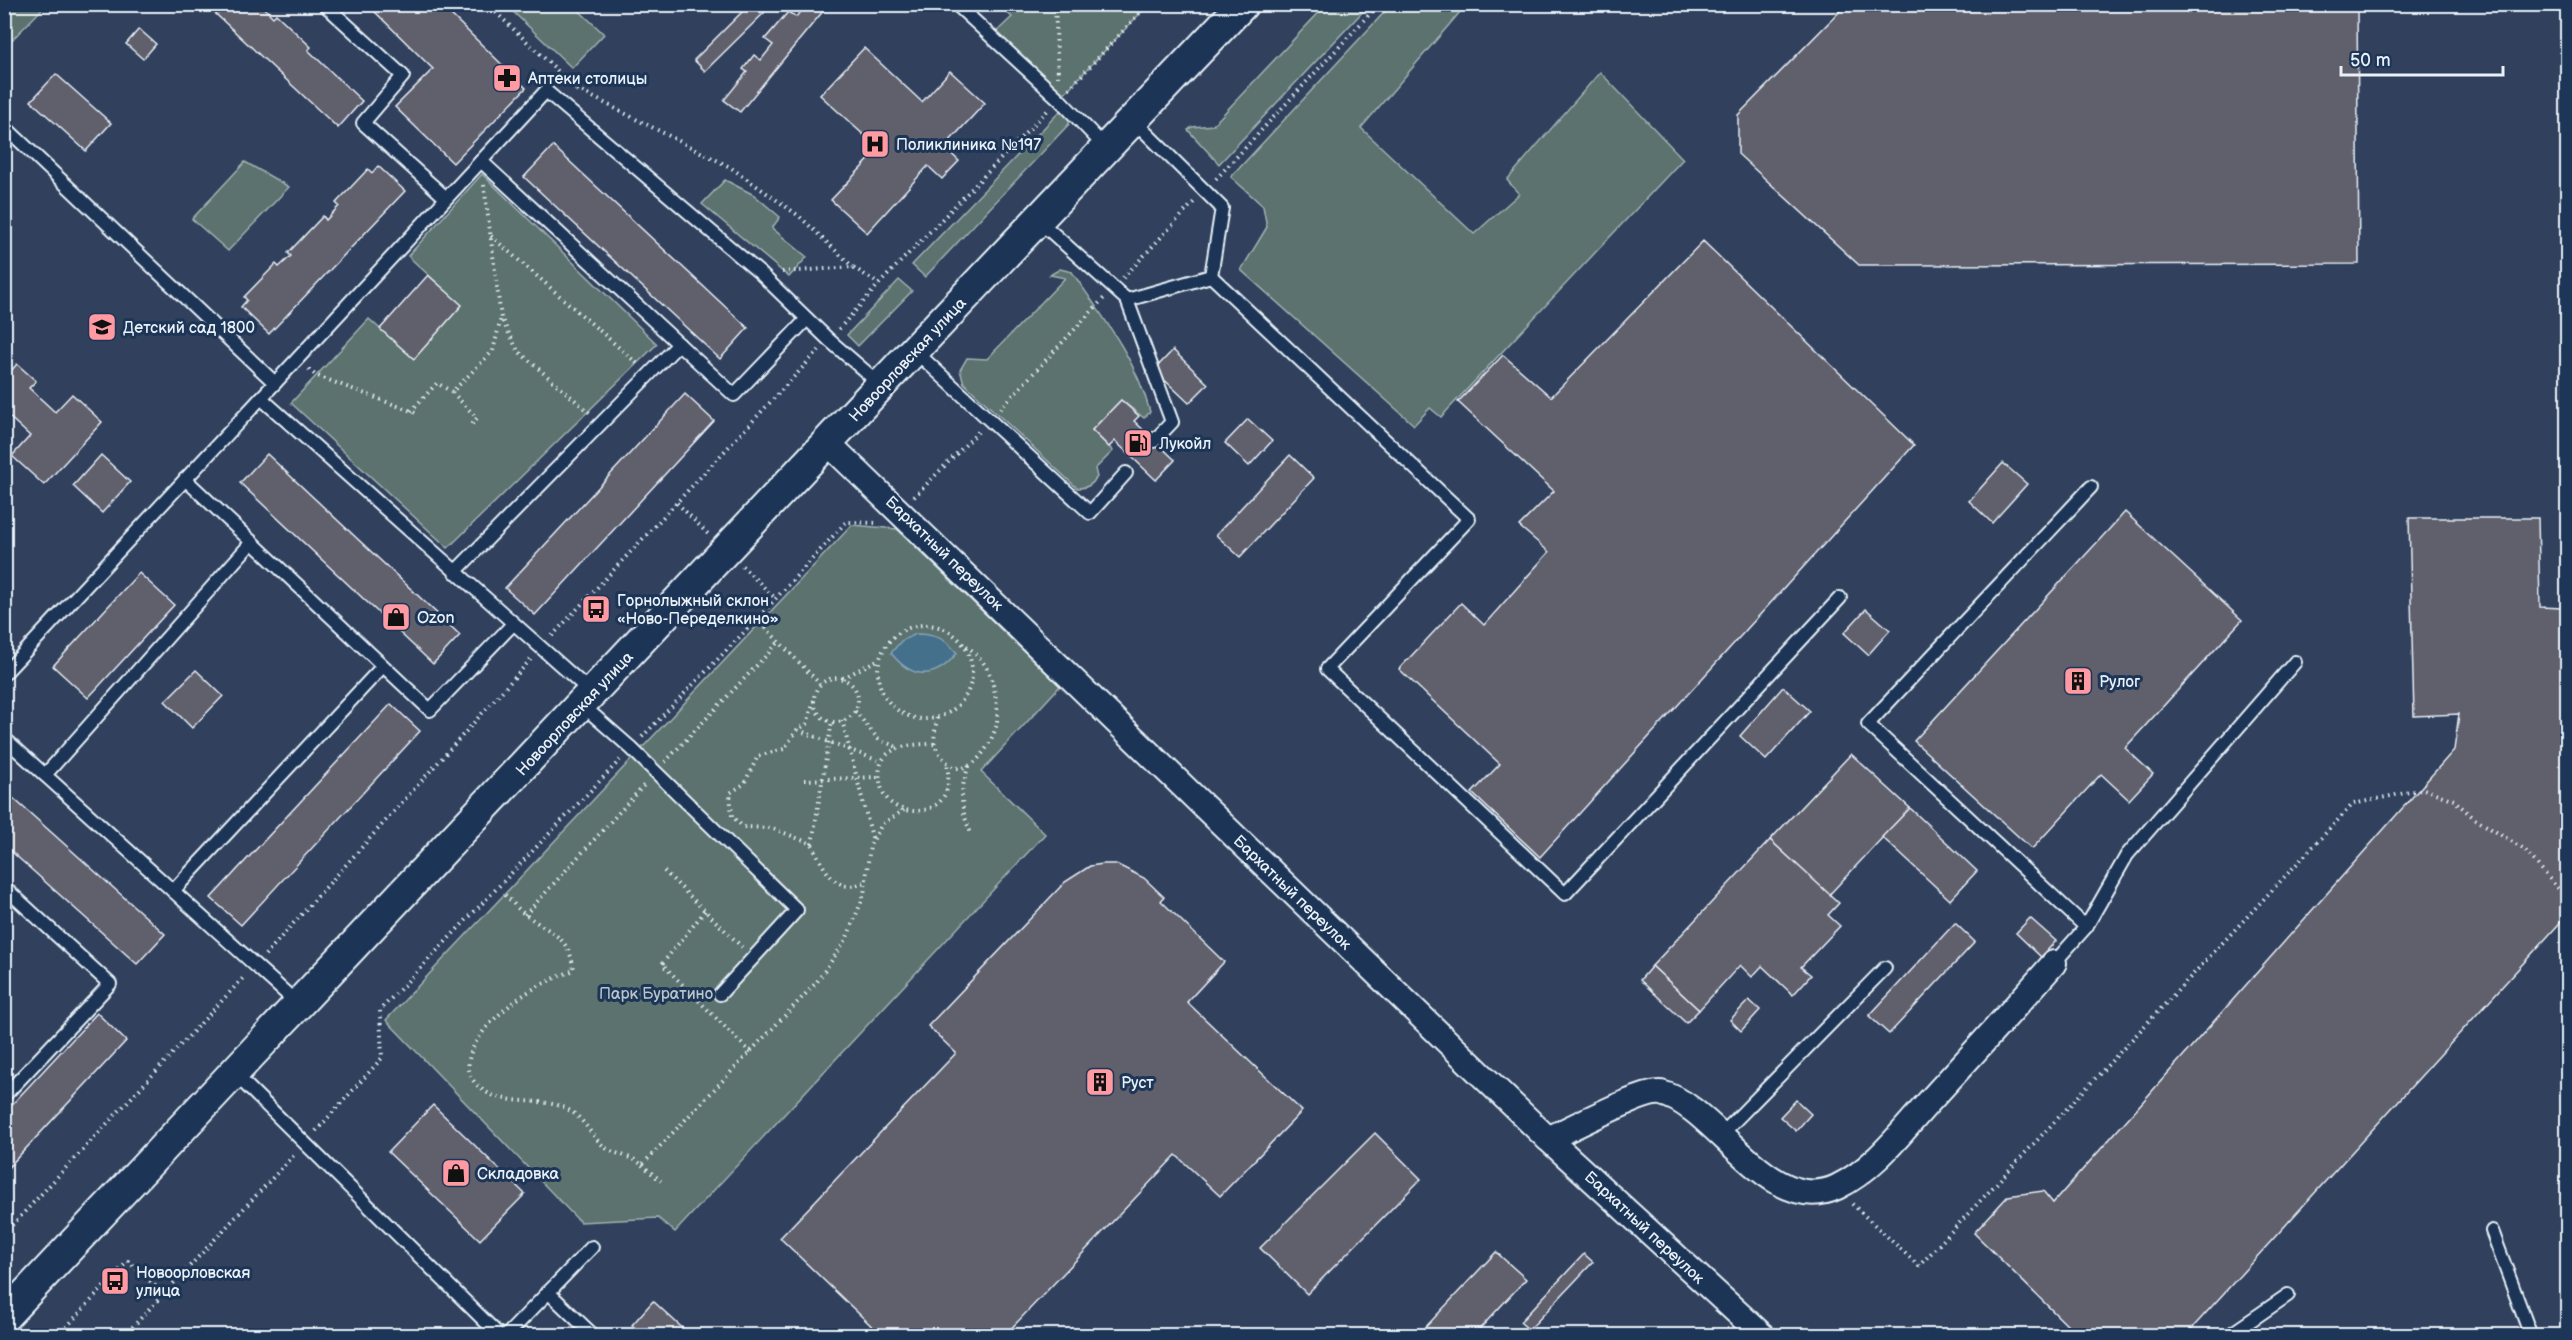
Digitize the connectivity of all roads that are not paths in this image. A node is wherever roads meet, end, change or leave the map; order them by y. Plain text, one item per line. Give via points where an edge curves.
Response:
1 (324, 4) edge
2 (956, 4) edge
3 (1243, 4) edge
4 (1133, 120) junction
5 (4, 126) edge
6 (1106, 148) junction
7 (481, 161) junction
8 (446, 198) junction
9 (1038, 220) junction
10 (1211, 276) junction
11 (1127, 300) junction
12 (807, 319) junction
13 (679, 344) junction
14 (915, 351) junction
15 (275, 383) junction
16 (880, 385) junction
17 (261, 398) junction
18 (1154, 441) dead end
19 (828, 443) junction
20 (1126, 473) dead end
21 (185, 479) junction
22 (2091, 487) dead end
23 (252, 542) junction
24 (455, 572) junction
25 (1840, 598) dead end
26 (513, 624) junction
27 (2295, 663) dead end
28 (383, 666) junction
29 (4, 674) edge
30 (587, 699) junction
31 (4, 738) edge
32 (45, 775) junction
33 (4, 887) edge
34 (173, 891) junction
35 (2086, 927) junction
36 (2054, 963) joint
37 (1885, 968) dead end
38 (720, 994) dead end
39 (298, 1004) junction
40 (233, 1072) junction
41 (4, 1096) edge
42 (1720, 1136) junction
43 (1548, 1139) junction
44 (2492, 1231) dead end
45 (592, 1247) dead end
46 (548, 1292) junction
47 (2288, 1295) dead end
48 (4, 1317) edge
49 (500, 1335) edge
50 (506, 1335) edge
51 (594, 1335) edge
52 (1763, 1335) edge
53 (2228, 1335) edge
54 (2531, 1335) edge

1 - 8 lane via 403,76 363,123
2 - 6 lane
3 - 4 street, Новоорловская улица
4 - 6 street, Новоорловская улица
4 - 10 lane via 1222,208
5 - 15 lane
6 - 9 street, Новоорловская улица
7 - 8 lane
7 - 12 lane via 546,91 761,274
7 - 13 lane
8 - 15 lane
9 - 11 lane
9 - 14 street, Новоорловская улица
10 - 11 lane
10 - 25 lane via 1469,519 1327,669 1565,894
11 - 18 lane via 1172,422
12 - 13 lane via 734,395
12 - 16 lane
13 - 24 lane
14 - 16 street, Новоорловская улица
14 - 20 lane via 1089,513
15 - 17 lane
16 - 19 street, Новоорловская улица
17 - 21 lane
17 - 24 lane
19 - 30 street, Новоорловская улица
19 - 43 street, Бархатный переулок
21 - 23 lane
21 - 29 lane
22 - 35 lane via 1868,724
23 - 28 lane
23 - 32 lane
24 - 26 lane
26 - 28 lane via 430,710
26 - 30 lane
27 - 35 lane via 2127,855
28 - 34 lane
30 - 38 lane via 631,748 797,910
30 - 39 street, Новоорловская улица
31 - 32 lane
32 - 34 lane
33 - 41 lane via 110,984
34 - 39 lane
35 - 36 lane
36 - 42 street via 1873,1162 1836,1188 1804,1192 1772,1180
37 - 42 lane
39 - 40 street, Новоорловская улица
40 - 48 street, Новоорловская улица
40 - 49 lane
42 - 43 street via 1682,1102 1659,1093 1634,1100
43 - 52 street, Бархатный переулок
44 - 54 lane
45 - 46 lane
46 - 50 lane
46 - 51 lane
47 - 53 lane

